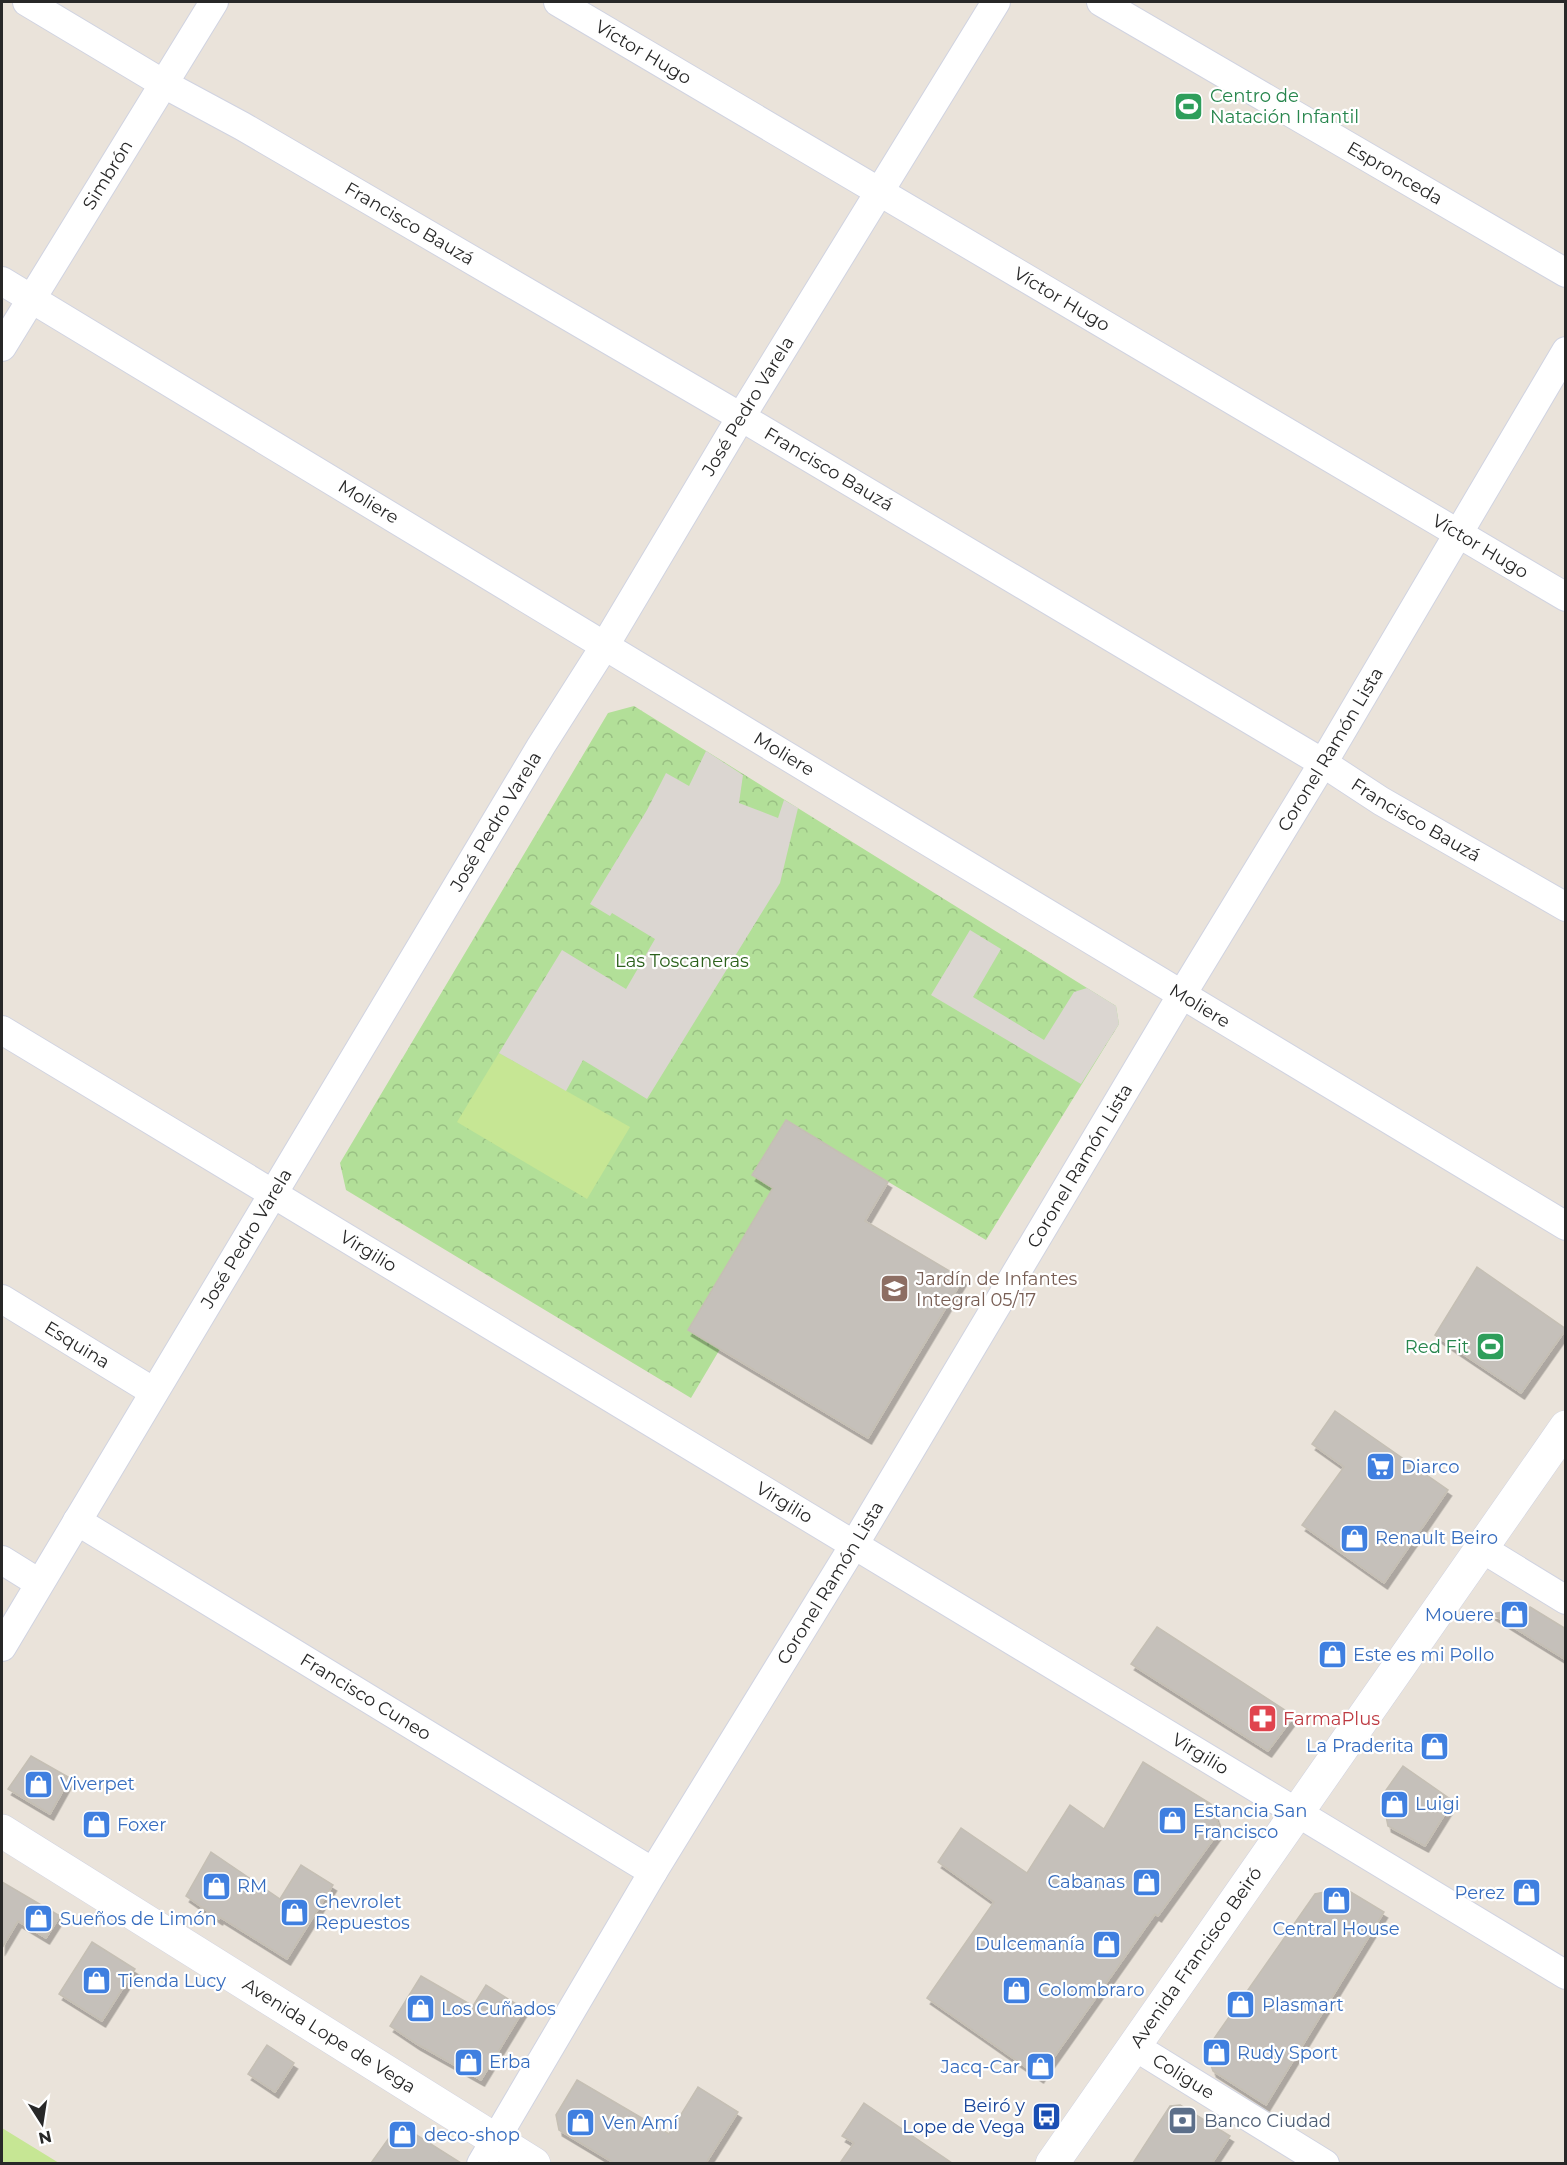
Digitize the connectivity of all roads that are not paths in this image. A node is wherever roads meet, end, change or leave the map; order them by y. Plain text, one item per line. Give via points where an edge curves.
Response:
1 (27, 2) edge
2 (214, 2) edge
3 (558, 2) edge
4 (996, 2) edge
5 (1101, 2) edge
6 (164, 84) junction
7 (878, 192) junction
8 (1566, 273) edge
9 (2, 281) edge
10 (30, 299) junction
11 (2, 347) edge
12 (1566, 351) edge
13 (741, 417) junction
14 (1459, 534) junction
15 (1566, 597) edge
16 (604, 647) junction
17 (1323, 764) junction
18 (1566, 907) edge
19 (1181, 996) junction
20 (2, 1030) edge
21 (273, 1196) junction
22 (1566, 1226) edge
23 (2, 1299) edge
24 (154, 1392) junction
25 (1566, 1427) edge
26 (77, 1521) junction
27 (854, 1545) junction
28 (1481, 1548) junction
29 (2, 1560) edge
30 (39, 1582) junction
31 (1566, 1600) edge
32 (2, 1647) edge
33 (1296, 1813) junction
34 (2, 1831) edge
35 (653, 1872) junction
36 (1566, 1975) edge
37 (1134, 2046) junction
38 (488, 2152) edge
39 (534, 2163) edge
40 (1052, 2163) edge
41 (1325, 2163) edge

1 - 6 street, Francisco Bauzá
2 - 6 street, Simbrón
3 - 7 street, Víctor Hugo
4 - 7 street, José Pedro Varela
5 - 8 street, Espronceda
6 - 10 street, Simbrón
6 - 13 street, Francisco Bauzá
7 - 13 street, José Pedro Varela
7 - 14 street, Víctor Hugo
9 - 10 street, Moliere
10 - 11 street, Simbrón
10 - 16 street, Moliere
12 - 14 street, Coronel Ramón Lista
13 - 16 street, José Pedro Varela
13 - 17 street, Francisco Bauzá
14 - 15 street, Víctor Hugo
14 - 17 street, Coronel Ramón Lista
16 - 19 street, Moliere
16 - 21 street, José Pedro Varela
17 - 18 street, Francisco Bauzá
17 - 19 street, Coronel Ramón Lista
19 - 22 street, Moliere
19 - 27 street, Coronel Ramón Lista
20 - 21 street, Virgilio
21 - 24 street, José Pedro Varela
21 - 27 street, Virgilio
23 - 24 street, Esquina
24 - 26 street, José Pedro Varela
25 - 28 main road, Avenida Francisco Beiró
26 - 30 street, José Pedro Varela
26 - 35 street, Francisco Cuneo
27 - 33 street, Virgilio
27 - 35 street, Coronel Ramón Lista
28 - 31 street
28 - 33 main road, Avenida Francisco Beiró
29 - 30 street
30 - 32 street, José Pedro Varela
33 - 36 street, Virgilio
33 - 37 main road, Avenida Francisco Beiró
34 - 38 main road, Avenida Lope de Vega
35 - 38 street, Coronel Ramón Lista
37 - 40 main road, Avenida Francisco Beiró
37 - 41 street, Coligue
38 - 39 main road, Avenida Lope de Vega

